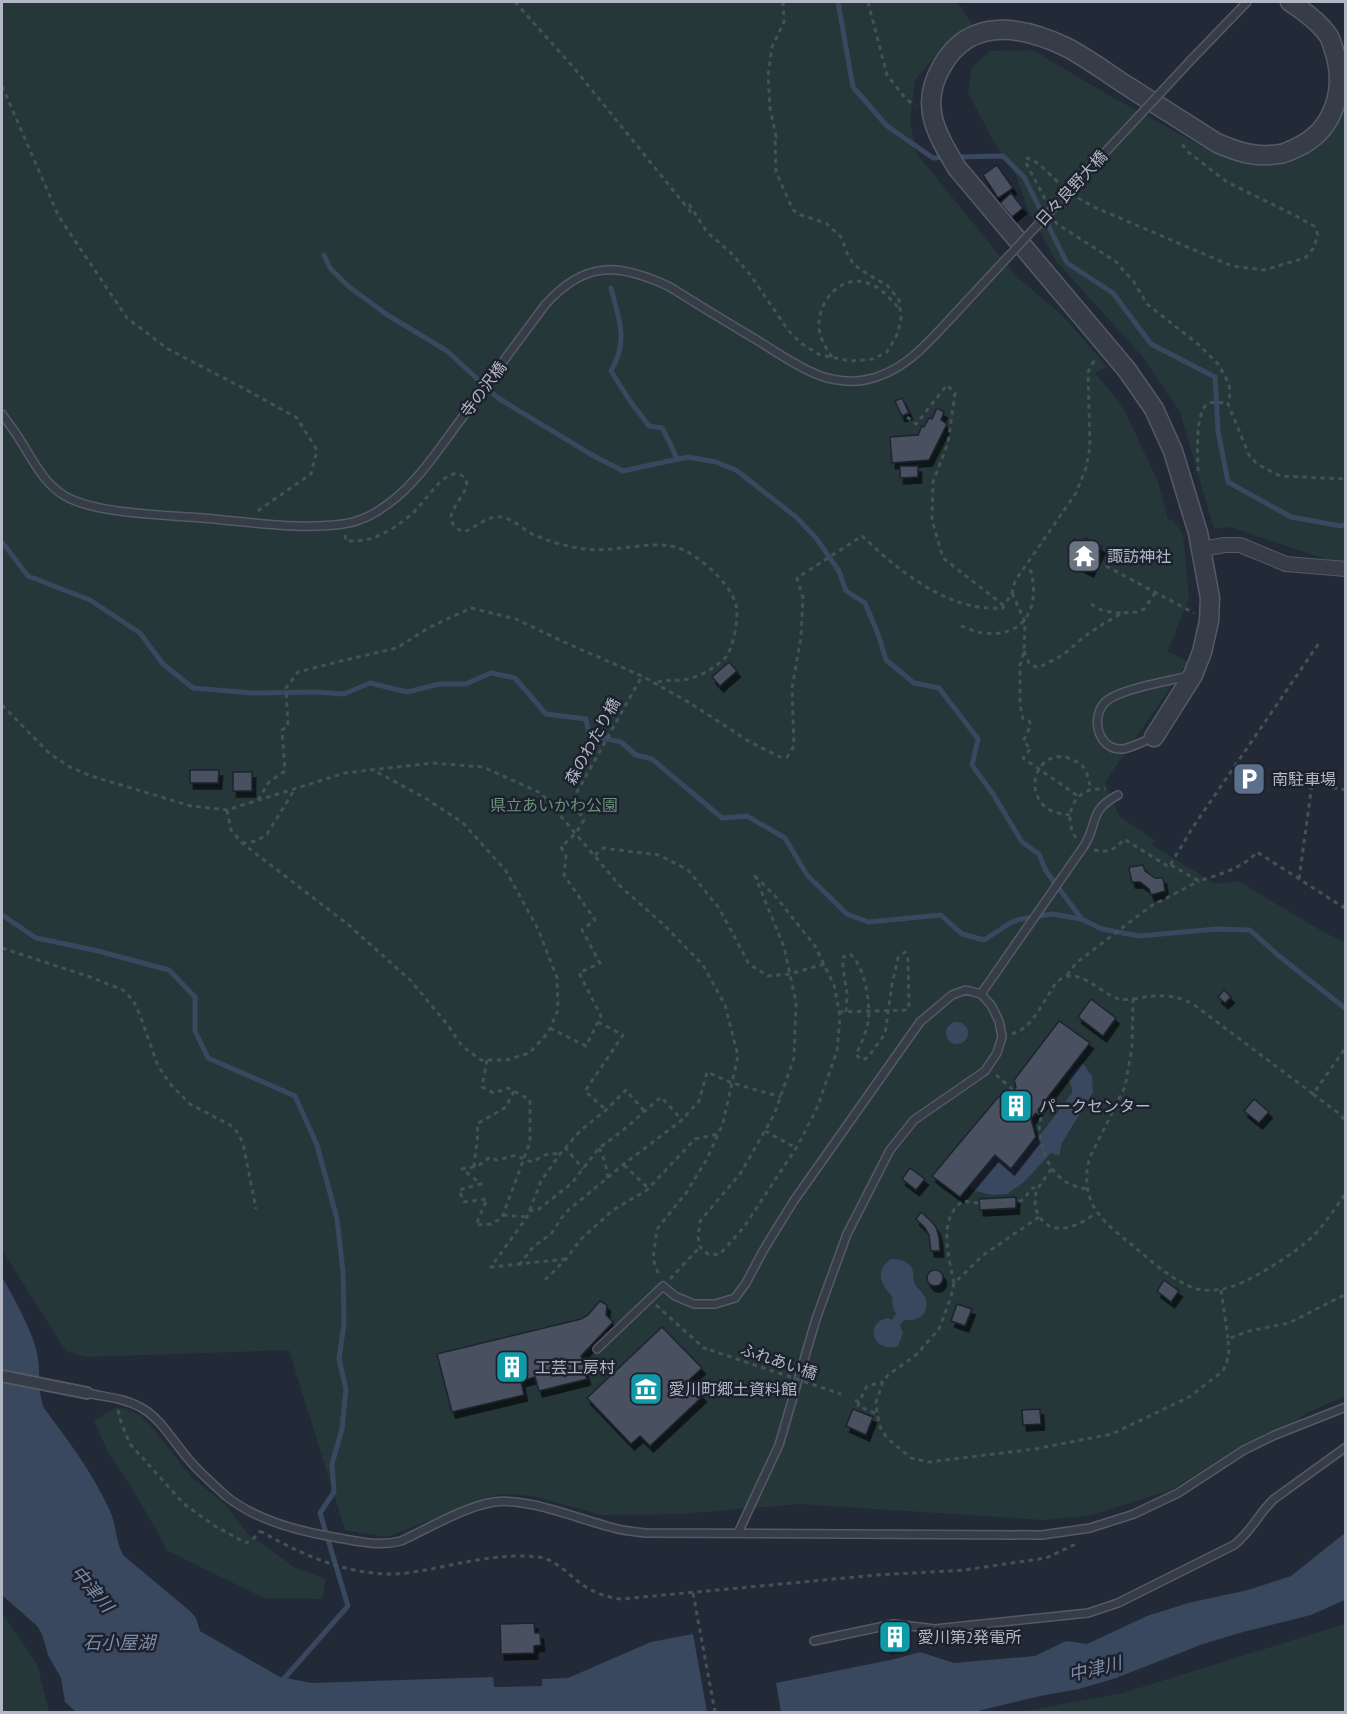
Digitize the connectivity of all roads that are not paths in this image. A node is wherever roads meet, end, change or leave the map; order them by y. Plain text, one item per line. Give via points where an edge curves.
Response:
1 (1247, 2) edge
2 (1290, 2) edge
3 (526, 331) joint
4 (2, 414) edge
5 (1202, 549) junction
6 (1346, 569) edge
7 (1193, 675) junction
8 (1154, 737) joint
9 (1118, 795) dead end
10 (981, 994) junction
11 (597, 1349) dead end
12 (2, 1376) edge
13 (87, 1393) joint
14 (1346, 1407) edge
15 (1346, 1447) edge
16 (738, 1533) junction
17 (814, 1641) dead end

1 - 3 lane, 日々良野大橋, bridge via 921,351 888,372 864,380 818,375 670,287 623,270 596,272 573,280 553,296
2 - 5 street via 1329,36 1338,59 1341,83 1336,106 1325,125 1306,144 1282,154 1259,156 1217,143 1068,48 1033,33 981,32 964,39 949,53 931,94 933,121 957,168 1108,345 1154,409 1173,451
3 - 4 lane, 寺の沢橋 via 408,487 369,516 345,524 242,521 93,506 67,497 47,482
5 - 6 street via 1240,545 1286,564
5 - 7 street via 1210,598 1209,621
7 - 8 street
7 - 8 lane via 1110,699 1096,715 1098,729 1108,746 1123,749
9 - 10 lane via 1098,810 1084,846
10 - 11 lane via 966,990 952,995 920,1022 793,1202 735,1298 715,1304 694,1304 663,1286
10 - 16 lane via 999,1021 1002,1037 997,1053 985,1071 914,1120 890,1150 847,1234 816,1319 779,1446
12 - 13 street
13 - 16 lane via 138,1405 154,1417 191,1463 228,1497 273,1521 308,1532 390,1544 477,1506 512,1502 627,1531
14 - 16 lane via 1244,1450 1178,1493 1134,1514 1090,1528 1042,1535
15 - 17 lane via 1274,1499 1234,1545 1118,1603 1088,1613 935,1629 894,1624

